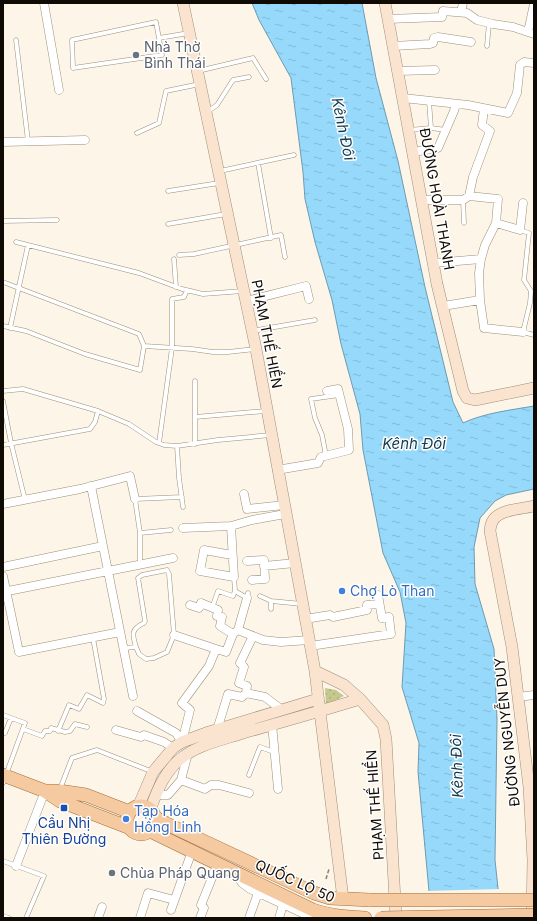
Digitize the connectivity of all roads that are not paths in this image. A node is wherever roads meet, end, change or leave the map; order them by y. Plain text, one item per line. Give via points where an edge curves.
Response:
1 (44, 3) edge
2 (183, 3) edge
3 (385, 3) edge
4 (463, 3) edge
5 (534, 4) edge
6 (443, 7) edge
7 (461, 12) junction
8 (388, 19) junction
9 (489, 23) junction
10 (189, 33) junction
11 (531, 33) edge
12 (159, 38) junction
13 (16, 40) dead end
14 (471, 42) dead end
15 (393, 46) junction
16 (487, 46) dead end
17 (534, 63) edge
18 (435, 70) dead end
19 (197, 71) junction
20 (398, 71) junction
21 (249, 77) dead end
22 (266, 79) dead end
23 (200, 84) junction
24 (59, 90) dead end
25 (403, 98) junction
26 (429, 101) junction
27 (456, 104) junction
28 (484, 108) junction
29 (206, 112) junction
30 (431, 128) junction
31 (409, 130) junction
32 (446, 130) junction
33 (137, 133) dead end
34 (85, 140) dead end
35 (28, 141) junction
36 (3, 142) edge
37 (413, 152) junction
38 (294, 155) dead end
39 (258, 163) junction
40 (219, 171) junction
41 (222, 183) junction
42 (168, 191) dead end
43 (466, 198) junction
44 (422, 200) junction
45 (524, 203) dead end
46 (228, 214) junction
47 (57, 220) dead end
48 (3, 221) edge
49 (464, 223) dead end
50 (496, 223) junction
51 (168, 224) dead end
52 (520, 230) junction
53 (271, 238) junction
54 (16, 242) dead end
55 (28, 245) junction
56 (235, 246) junction
57 (179, 255) dead end
58 (285, 258) dead end
59 (174, 259) dead end
60 (481, 259) junction
61 (434, 263) junction
62 (3, 282) edge
63 (176, 286) junction
64 (19, 288) junction
65 (187, 290) junction
66 (245, 296) junction
67 (308, 299) dead end
68 (480, 300) junction
69 (443, 306) junction
70 (315, 320) dead end
71 (3, 326) edge
72 (10, 328) junction
73 (252, 332) junction
74 (523, 332) junction
75 (534, 335) edge
76 (144, 346) junction
77 (172, 348) junction
78 (256, 349) junction
79 (195, 381) dead end
80 (534, 388) edge
81 (3, 391) edge
82 (327, 391) dead end
83 (340, 395) junction
84 (3, 401) edge
85 (98, 411) junction
86 (266, 411) junction
87 (195, 417) junction
88 (271, 434) junction
89 (11, 443) junction
90 (159, 443) junction
91 (195, 444) junction
92 (3, 445) edge
93 (177, 446) junction
94 (326, 456) junction
95 (277, 470) junction
96 (91, 486) junction
97 (244, 494) dead end
98 (182, 498) junction
99 (135, 499) junction
100 (25, 500) junction
101 (3, 504) edge
102 (183, 506) dead end
103 (534, 506) edge
104 (285, 509) junction
105 (231, 526) junction
106 (183, 528) dead end
107 (171, 530) dead end
108 (140, 533) junction
109 (103, 546) junction
110 (232, 555) junction
111 (173, 558) dead end
112 (246, 561) dead end
113 (294, 563) junction
114 (143, 564) junction
115 (264, 566) junction
116 (3, 567) edge
117 (108, 571) junction
118 (147, 574) junction
119 (3, 576) edge
120 (234, 577) junction
121 (252, 580) dead end
122 (235, 591) junction
123 (4, 592) edge
124 (247, 595) joint
125 (260, 596) dead end
126 (271, 601) junction
127 (302, 604) junction
128 (190, 605) dead end
129 (212, 608) junction
130 (270, 609) dead end
131 (305, 619) junction
132 (120, 632) junction
133 (235, 632) junction
134 (174, 635) junction
135 (253, 636) junction
136 (93, 638) junction
137 (309, 643) junction
138 (136, 647) junction
139 (124, 648) junction
140 (216, 649) junction
141 (315, 672) junction
142 (246, 693) junction
143 (534, 695) edge
144 (133, 696) dead end
145 (518, 697) junction
146 (318, 698) junction
147 (360, 699) junction
148 (282, 710) junction
149 (138, 711) dead end
150 (321, 711) junction
151 (3, 714) edge
152 (11, 718) junction
153 (272, 724) junction
154 (87, 727) dead end
155 (23, 729) junction
156 (116, 730) dead end
157 (58, 731) junction
158 (3, 732) edge
159 (213, 735) junction
160 (178, 745) junction
161 (275, 752) junction
162 (188, 753) junction
163 (154, 772) junction
164 (249, 775) dead end
165 (4, 778) edge
166 (531, 779) edge
167 (181, 780) junction
168 (278, 789) dead end
169 (46, 791) junction
170 (59, 791) junction
171 (249, 793) dead end
172 (156, 795) junction
173 (134, 809) junction
174 (152, 821) junction
175 (130, 828) junction
176 (192, 851) junction
177 (533, 860) edge
178 (3, 861) edge
179 (218, 863) junction
180 (16, 866) junction
181 (231, 870) junction
182 (258, 893) junction
183 (343, 899) junction
184 (174, 900) junction
185 (534, 900) edge
186 (283, 905) junction
187 (102, 907) dead end
188 (171, 910) dead end
189 (534, 915) edge
190 (3, 916) edge
191 (9, 918) edge
192 (26, 918) edge
193 (98, 918) edge
194 (140, 918) edge
195 (200, 918) edge
196 (249, 918) edge
197 (278, 918) edge
198 (311, 918) edge
199 (365, 918) edge
200 (381, 918) edge
201 (396, 918) edge
202 (532, 918) edge

1 - 24 street
2 - 10 main road, PHẠM THẾ HIỂN
3 - 8 main road, ĐƯỜNG HOÀI THANH
4 - 7 street
5 - 11 street
6 - 7 street
6 - 8 street via 442,17
7 - 9 street
8 - 15 main road, ĐƯỜNG HOÀI THANH
9 - 11 street
9 - 16 lane
10 - 12 lane
10 - 19 main road, PHẠM THẾ HIỂN
12 - 12 lane via 156,22 72,40 73,68 162,55
13 - 35 lane
14 - 15 street via 438,37 430,44
15 - 20 main road, ĐƯỜNG HOÀI THANH
17 - 28 street via 524,62 520,66 517,93 508,113
18 - 20 street
19 - 22 lane via 253,58
19 - 23 main road, PHẠM THẾ HIỂN
20 - 25 main road, ĐƯỜNG HOÀI THANH
21 - 29 lane via 234,80 217,105
23 - 29 main road, PHẠM THẾ HIỂN
23 - 33 lane via 166,91 160,123
25 - 26 street
25 - 31 main road, ĐƯỜNG HOÀI THANH
26 - 27 street
26 - 30 lane
27 - 28 street
27 - 32 street
28 - 43 street via 482,125 490,132
29 - 40 main road, PHẠM THẾ HIỂN
30 - 31 lane
30 - 32 lane
31 - 37 main road, ĐƯỜNG HOÀI THANH
32 - 37 street via 438,148
34 - 35 street
35 - 36 street
37 - 44 main road, ĐƯỜNG HOÀI THANH
38 - 39 lane
39 - 40 lane
39 - 53 lane
40 - 41 main road, PHẠM THẾ HIỂN
41 - 42 lane
41 - 46 main road, PHẠM THẾ HIỂN
43 - 44 street
43 - 49 lane
43 - 50 street via 498,199
44 - 61 main road, ĐƯỜNG HOÀI THANH
45 - 52 street
46 - 51 lane
46 - 56 main road, PHẠM THẾ HIỂN
47 - 48 lane
50 - 52 street
50 - 60 street
52 - 74 lane via 529,234 524,280 530,291 530,302
53 - 56 lane
53 - 58 lane via 281,235
54 - 55 lane
55 - 63 lane via 139,273
55 - 64 lane
56 - 57 lane
56 - 66 main road, PHẠM THẾ HIỂN
59 - 63 lane
60 - 61 street
60 - 68 street
61 - 69 main road, ĐƯỜNG HOÀI THANH
62 - 64 lane
63 - 65 lane
64 - 72 lane
64 - 76 lane via 140,334
65 - 66 lane via 203,294
65 - 77 lane via 184,297 172,299
66 - 67 street via 306,286
66 - 73 main road, PHẠM THẾ HIỂN
68 - 69 street
68 - 74 street via 484,328
69 - 80 main road, ĐƯỜNG HOÀI THANH via 463,391 467,398 476,400
70 - 73 lane
71 - 72 lane
72 - 76 lane via 26,331 85,354 140,370
73 - 78 main road, PHẠM THẾ HIỂN
74 - 75 lane
76 - 77 lane
77 - 78 lane via 228,352
77 - 90 lane
78 - 86 main road, PHẠM THẾ HIỂN
79 - 87 lane
81 - 85 lane via 23,389
82 - 83 street via 338,389
83 - 94 street via 348,429 349,450
83 - 94 lane via 311,399
84 - 89 lane
85 - 89 lane via 90,429
85 - 90 lane via 129,424
86 - 87 lane
86 - 88 main road, PHẠM THẾ HIỂN
87 - 91 lane
88 - 91 lane
88 - 95 main road, PHẠM THẾ HIỂN
89 - 92 lane
89 - 100 lane
90 - 93 lane
91 - 93 lane
93 - 98 lane
94 - 95 street via 321,457 318,463
95 - 104 main road, PHẠM THẾ HIỂN
96 - 99 street via 130,476
96 - 100 street
96 - 109 street
97 - 104 street via 247,508
98 - 99 lane
98 - 102 lane
99 - 108 lane
100 - 101 street
103 - 145 main road, ĐƯỜNG NGUYỄN DUY via 498,515 492,521 490,531 512,647
104 - 105 street
104 - 113 main road, PHẠM THẾ HIỂN
105 - 106 street
105 - 110 street
107 - 108 lane
108 - 114 lane
109 - 116 street
109 - 117 street
110 - 120 street
110 - 120 street via 204,550 200,571
111 - 114 street
112 - 115 street via 264,560
113 - 115 street
113 - 127 main road, PHẠM THẾ HIỂN
114 - 117 street
114 - 118 lane
115 - 121 street via 265,579
117 - 123 street
117 - 132 street
118 - 134 lane via 167,570 169,572
118 - 138 lane via 138,578 145,621 134,632
119 - 123 street
120 - 122 lane
122 - 124 lane
122 - 129 lane via 233,596 218,591
123 - 136 street via 19,652
124 - 133 street
125 - 126 lane
126 - 127 lane
126 - 130 lane
127 - 131 main road, PHẠM THẾ HIỂN
128 - 129 street via 199,608 201,603
129 - 133 street via 218,610 217,616 222,617 220,626
131 - 137 main road, PHẠM THẾ HIỂN
131 - 137 street via 330,615 333,617 367,610 367,605 378,600 382,618 389,617 391,634
132 - 136 street
132 - 139 street
133 - 135 street
133 - 140 street via 226,652
134 - 138 lane via 167,652 154,658 144,658
134 - 140 street
135 - 137 street via 263,640
135 - 142 street via 240,663 244,667 239,683 247,686
136 - 157 lane via 103,703 87,695 79,709 69,705
137 - 141 main road, PHẠM THẾ HIỂN
138 - 139 lane
139 - 144 street
140 - 160 street via 210,666 182,703 190,710
141 - 146 main road, PHẠM THẾ HIỂN
141 - 147 main road, PHẠM THẾ HIỂN via 344,685
142 - 148 street via 265,697
142 - 159 street via 242,697 228,694
143 - 145 street
145 - 166 main road, ĐƯỜNG NGUYỄN DUY
146 - 148 main road
146 - 150 main road, PHẠM THẾ HIỂN
147 - 150 main road
147 - 201 main road, PHẠM THẾ HIỂN via 382,725 386,739
148 - 159 main road
149 - 160 street via 176,734
150 - 153 main road
150 - 183 main road, PHẠM THẾ HIỂN
151 - 152 lane
152 - 155 lane via 25,723
152 - 158 lane
153 - 159 main road
153 - 161 street
154 - 157 lane via 75,724 70,730
155 - 157 lane via 42,736 45,731 50,731 50,728
155 - 165 lane
156 - 160 street
159 - 160 main road
159 - 162 main road
160 - 163 main road
161 - 164 lane via 260,747
161 - 168 street
162 - 167 street
162 - 172 main road via 172,766
163 - 170 lane via 96,750 72,758
163 - 173 main road
165 - 169 main road, QUỐC LỘ 50
166 - 177 main road, ĐƯỜNG NGUYỄN DUY
167 - 171 street via 205,789 219,784
167 - 172 street via 168,795
169 - 170 main road, QUỐC LỘ 50
169 - 175 main road, QUỐC LỘ 50 via 60,801
169 - 180 street
170 - 173 main road, QUỐC LỘ 50 via 86,795
172 - 174 main road
173 - 174 main road, QUỐC LỘ 50 via 146,808
173 - 175 main road via 127,820
174 - 175 main road via 147,833 133,832
174 - 176 main road, QUỐC LỘ 50
174 - 183 main road, QUỐC LỘ 50 via 169,825 314,893
176 - 179 main road, QUỐC LỘ 50
176 - 184 street
177 - 202 main road, ĐƯỜNG NGUYỄN DUY
178 - 180 lane
179 - 181 main road, QUỐC LỘ 50
179 - 195 street via 201,905 204,908
180 - 192 lane via 44,876
181 - 182 street via 242,884
181 - 199 main road, QUỐC LỘ 50 via 326,914
182 - 186 street
182 - 196 street
183 - 185 main road, QUỐC LỘ 50, bridge
184 - 188 street
184 - 194 street via 148,893
186 - 197 street
186 - 198 street
187 - 193 street
189 - 200 main road, bridge
190 - 191 lane

